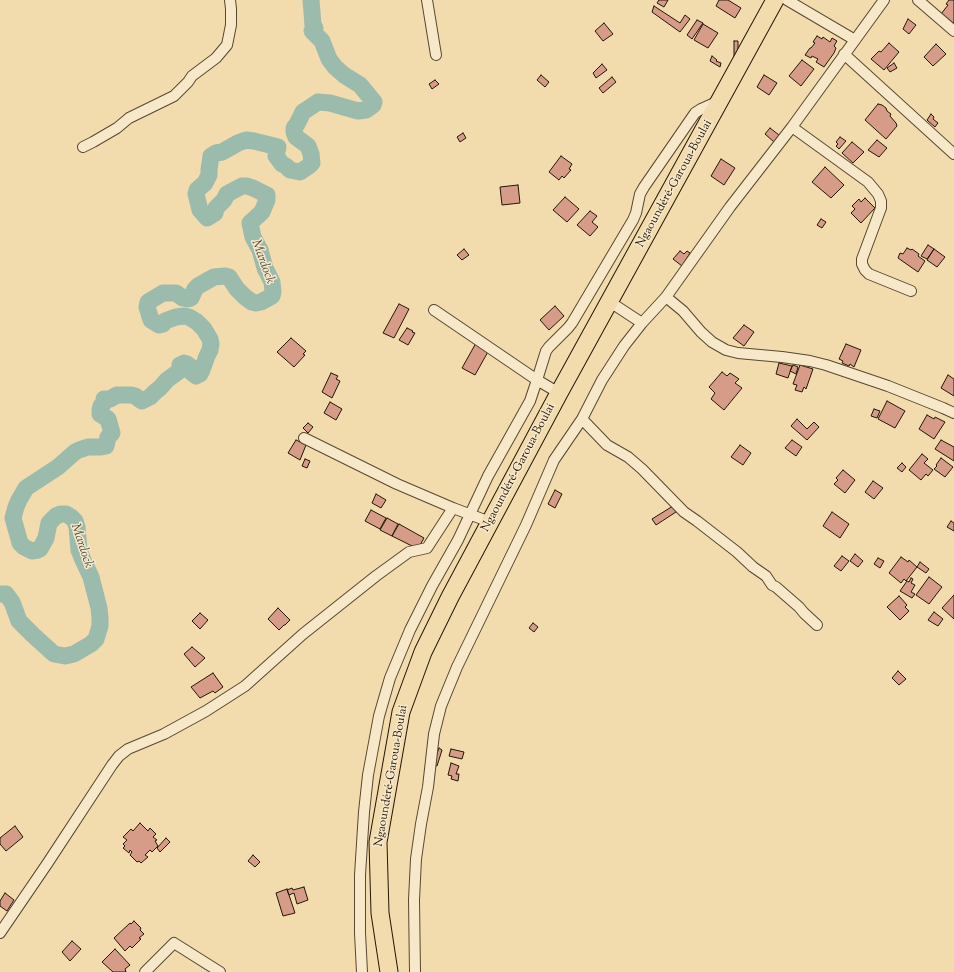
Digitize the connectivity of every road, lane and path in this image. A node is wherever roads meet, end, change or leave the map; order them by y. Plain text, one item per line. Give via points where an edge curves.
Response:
1 (230, 0) edge
2 (427, 0) edge
3 (775, 0) edge
4 (787, 0) edge
5 (884, 0) edge
6 (918, 0) edge
7 (954, 31) edge
8 (855, 40) junction
9 (844, 54) junction
10 (436, 55) dead end
11 (720, 101) junction
12 (792, 127) junction
13 (83, 147) dead end
14 (954, 154) edge
15 (911, 291) dead end
16 (666, 297) junction
17 (610, 302) junction
18 (434, 310) dead end
19 (642, 323) junction
20 (537, 380) junction
21 (559, 394) junction
22 (954, 413) edge
23 (582, 419) junction
24 (304, 438) dead end
25 (453, 508) junction
26 (470, 515) junction
27 (490, 522) junction
28 (817, 625) dead end
29 (0, 933) edge
30 (145, 972) edge
31 (220, 972) edge
32 (362, 972) edge
33 (389, 972) edge
34 (415, 972) edge

1 - 13 street via 227,45 216,58 192,76 174,96 129,118 117,128
2 - 10 street
3 - 11 highway, Ngaoundéré-Garoua-Boulai
4 - 8 street
5 - 8 street
6 - 7 street
8 - 9 street
9 - 12 street
9 - 14 street
11 - 17 highway, Ngaoundéré-Garoua-Boulai
11 - 20 street via 695,113 644,187 633,220 596,284 572,323 548,347
12 - 15 street via 868,182 878,194 881,208 862,264 869,274
12 - 16 street
16 - 19 street
16 - 22 street via 683,311 706,337 726,350 821,364 888,386
17 - 19 street
17 - 21 highway, Ngaoundéré-Garoua-Boulai
18 - 20 street
19 - 23 street via 602,380
20 - 21 street
20 - 26 street via 530,401 488,476
21 - 27 highway, Ngaoundéré-Garoua-Boulai
23 - 28 street via 607,445 642,469 684,512 766,576
23 - 34 street via 554,460 441,706 434,734 416,859
24 - 25 street via 397,484
25 - 26 street
25 - 29 street via 427,548 409,552 376,576 303,634 245,686 206,711 164,734 128,749 120,756
26 - 27 street
26 - 32 street via 410,630 390,678 379,716 364,812 360,875
27 - 33 highway, Ngaoundéré-Garoua-Boulai via 423,652 401,712 378,842 380,913
30 - 31 street via 174,944

